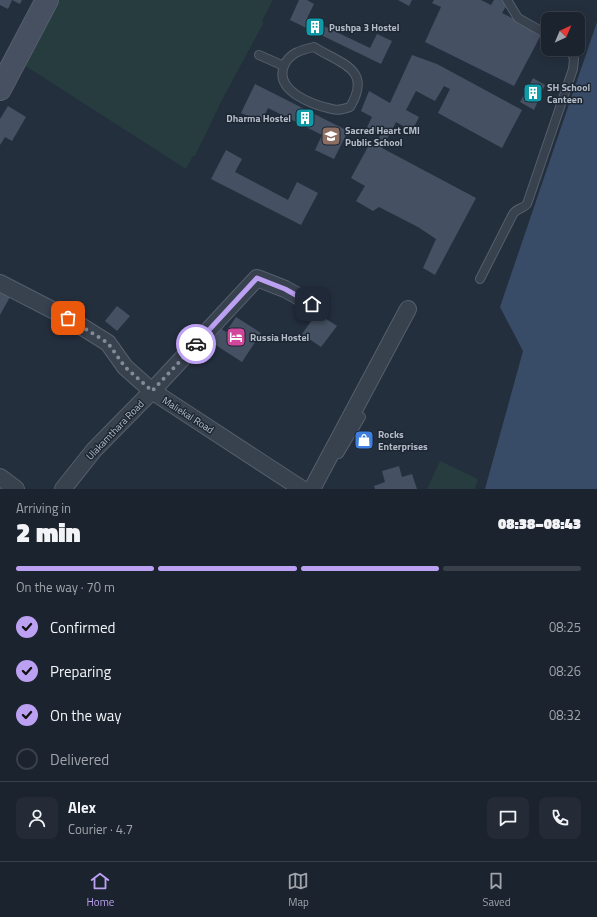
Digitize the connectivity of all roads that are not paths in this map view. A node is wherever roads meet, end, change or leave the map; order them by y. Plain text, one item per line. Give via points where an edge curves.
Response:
1 (47, 0) edge
2 (507, 0) edge
3 (541, 31) edge
4 (259, 55) dead end
5 (573, 56) edge
6 (284, 66) junction
7 (0, 89) edge
8 (480, 279) dead end
9 (0, 283) edge
10 (312, 304) dead end
11 (408, 309) dead end
12 (152, 391) junction
13 (361, 417) dead end
14 (0, 477) edge
15 (16, 489) edge
16 (63, 489) edge
17 (302, 489) edge
18 (312, 489) edge
19 (319, 489) edge

1 - 7 main road
2 - 3 lane via 518,18
4 - 6 lane
5 - 8 lane via 573,69 527,204 513,214
6 - 6 lane via 290,56 300,50 314,47 354,71 359,81 357,96 350,107 341,110 311,102 294,93 283,82
9 - 12 street, Maliekal Road via 68,318 108,343 125,367
10 - 12 street, Ulakamthara Road via 285,289 257,278
11 - 18 street
12 - 16 street, Ulakamthara Road via 94,450
12 - 17 street, Maliekal Road
13 - 19 lane
14 - 15 street

